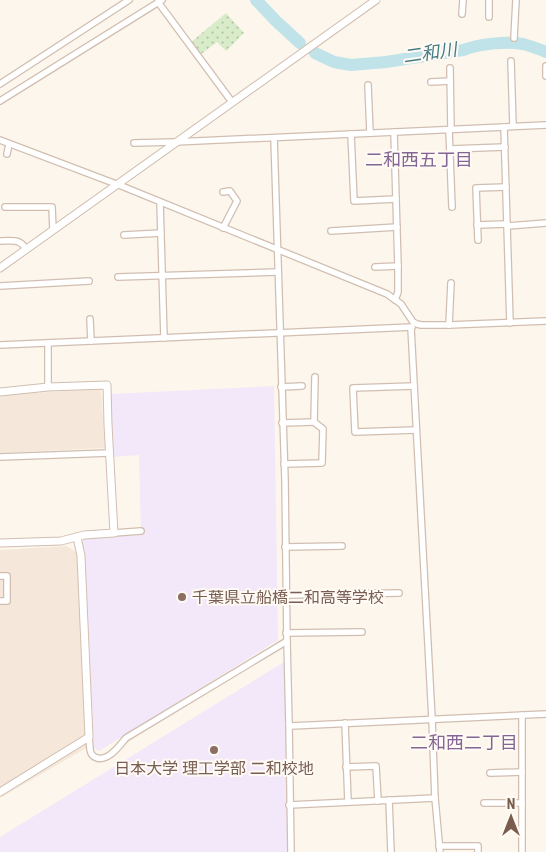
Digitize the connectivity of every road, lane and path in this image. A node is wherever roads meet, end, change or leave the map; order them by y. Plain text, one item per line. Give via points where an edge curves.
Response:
1 (130, 0) edge
2 (376, 0) edge
3 (463, 0) edge
4 (489, 0) edge
5 (516, 0) edge
6 (160, 1) edge
7 (462, 14) dead end
8 (488, 18) dead end
9 (514, 38) dead end
10 (511, 61) dead end
11 (546, 66) edge
12 (450, 68) dead end
13 (546, 76) edge
14 (450, 81) junction
15 (432, 82) dead end
16 (0, 84) edge
17 (368, 85) dead end
18 (0, 101) edge
19 (232, 102) junction
20 (546, 125) edge
21 (513, 126) junction
22 (504, 127) junction
23 (450, 130) junction
24 (394, 132) junction
25 (350, 134) junction
26 (370, 134) junction
27 (274, 138) junction
28 (0, 140) edge
29 (175, 142) junction
30 (134, 143) dead end
31 (9, 144) junction
32 (505, 147) junction
33 (450, 149) junction
34 (7, 154) dead end
35 (116, 185) junction
36 (506, 186) junction
37 (223, 192) dead end
38 (396, 199) junction
39 (160, 202) junction
40 (5, 207) dead end
41 (452, 207) dead end
42 (546, 224) edge
43 (477, 225) junction
44 (507, 225) junction
45 (397, 227) junction
46 (223, 228) junction
47 (53, 230) junction
48 (331, 231) dead end
49 (161, 233) junction
50 (124, 235) dead end
51 (478, 240) dead end
52 (0, 241) edge
53 (26, 249) junction
54 (277, 250) junction
55 (398, 266) junction
56 (375, 267) dead end
57 (0, 268) edge
58 (278, 272) junction
59 (162, 276) junction
60 (118, 277) dead end
61 (89, 281) dead end
62 (451, 283) dead end
63 (0, 286) edge
64 (395, 300) junction
65 (90, 319) dead end
66 (546, 322) edge
67 (510, 323) junction
68 (414, 326) junction
69 (449, 326) junction
70 (280, 334) junction
71 (164, 338) junction
72 (91, 341) junction
73 (48, 343) junction
74 (0, 345) edge
75 (315, 377) dead end
76 (302, 386) dead end
77 (414, 386) junction
78 (48, 387) junction
79 (281, 387) junction
80 (0, 392) edge
81 (314, 422) junction
82 (282, 423) junction
83 (416, 430) junction
84 (109, 453) junction
85 (0, 457) edge
86 (284, 464) junction
87 (140, 531) dead end
88 (114, 533) junction
89 (76, 537) junction
90 (0, 543) edge
91 (342, 546) dead end
92 (285, 547) junction
93 (0, 576) edge
94 (399, 593) dead end
95 (286, 595) junction
96 (0, 601) edge
97 (362, 632) dead end
98 (286, 634) junction
99 (286, 641) junction
100 (546, 714) edge
101 (522, 715) junction
102 (432, 719) junction
103 (345, 723) junction
104 (289, 724) junction
105 (89, 737) junction
106 (346, 767) junction
107 (522, 772) junction
108 (490, 773) dead end
109 (1, 792) edge
110 (435, 798) junction
111 (389, 800) junction
112 (378, 801) junction
113 (348, 802) junction
114 (484, 803) dead end
115 (522, 803) junction
116 (290, 805) junction
117 (440, 849) edge
118 (291, 852) edge
119 (391, 852) edge
120 (478, 852) edge
121 (522, 852) edge

1 - 16 street
2 - 19 street
3 - 7 street
4 - 8 street
5 - 9 street
6 - 18 street
6 - 19 street
10 - 21 street
11 - 13 street
12 - 14 street
14 - 15 street
14 - 23 street
17 - 26 street
19 - 29 street
20 - 21 street
21 - 22 street
22 - 23 street
22 - 32 street
23 - 24 street
23 - 33 street
24 - 26 street
24 - 38 street
25 - 26 street
25 - 27 street
25 - 38 street via 354,201
27 - 29 street
27 - 54 street
28 - 31 street
29 - 30 street
29 - 35 street
31 - 34 street
31 - 35 street
32 - 33 street
32 - 36 street
33 - 41 street
35 - 39 street
35 - 47 street
36 - 43 street via 476,188
36 - 44 street
37 - 46 street via 230,191 237,201
38 - 45 street
39 - 46 street
39 - 49 street
40 - 47 street via 52,207
42 - 44 street
43 - 44 street
43 - 51 street
44 - 67 street
45 - 48 street
45 - 55 street
46 - 54 street
47 - 53 street
49 - 50 street
49 - 59 street
52 - 53 street via 18,241
53 - 57 street
54 - 58 street
54 - 64 street
55 - 56 street
55 - 64 street
58 - 59 street
58 - 70 street
59 - 60 street
59 - 71 street
61 - 63 street
62 - 69 street
64 - 68 street
65 - 72 street
66 - 67 street
67 - 69 street
68 - 69 street
68 - 70 street
68 - 77 street
70 - 71 street
70 - 79 street
71 - 72 street
72 - 73 street
73 - 74 street
73 - 78 street
75 - 81 street
76 - 79 street
77 - 83 street
77 - 83 street via 353,388 355,432
78 - 80 street
78 - 84 street via 107,385
79 - 82 street
81 - 82 street
81 - 86 street via 322,429 322,463
82 - 86 street
83 - 102 street
84 - 85 street
84 - 88 street
86 - 92 street
87 - 88 street
88 - 89 street
89 - 90 street via 61,541
89 - 105 street via 81,556
91 - 92 street
92 - 95 street
93 - 96 street via 7,576 7,601
94 - 95 street
95 - 98 street
97 - 98 street
98 - 99 street
99 - 104 street
99 - 105 street via 126,738 104,758 93,756
100 - 101 street
101 - 102 street
101 - 107 street
102 - 103 street
102 - 110 street
103 - 104 street
103 - 106 street
104 - 116 street
105 - 109 street
106 - 112 street via 376,766
106 - 113 street
107 - 108 street
107 - 115 street
110 - 111 street
110 - 117 street
111 - 112 street
111 - 119 street
112 - 113 street
113 - 116 street
114 - 115 street
115 - 121 street
116 - 118 street
117 - 120 street via 478,846

